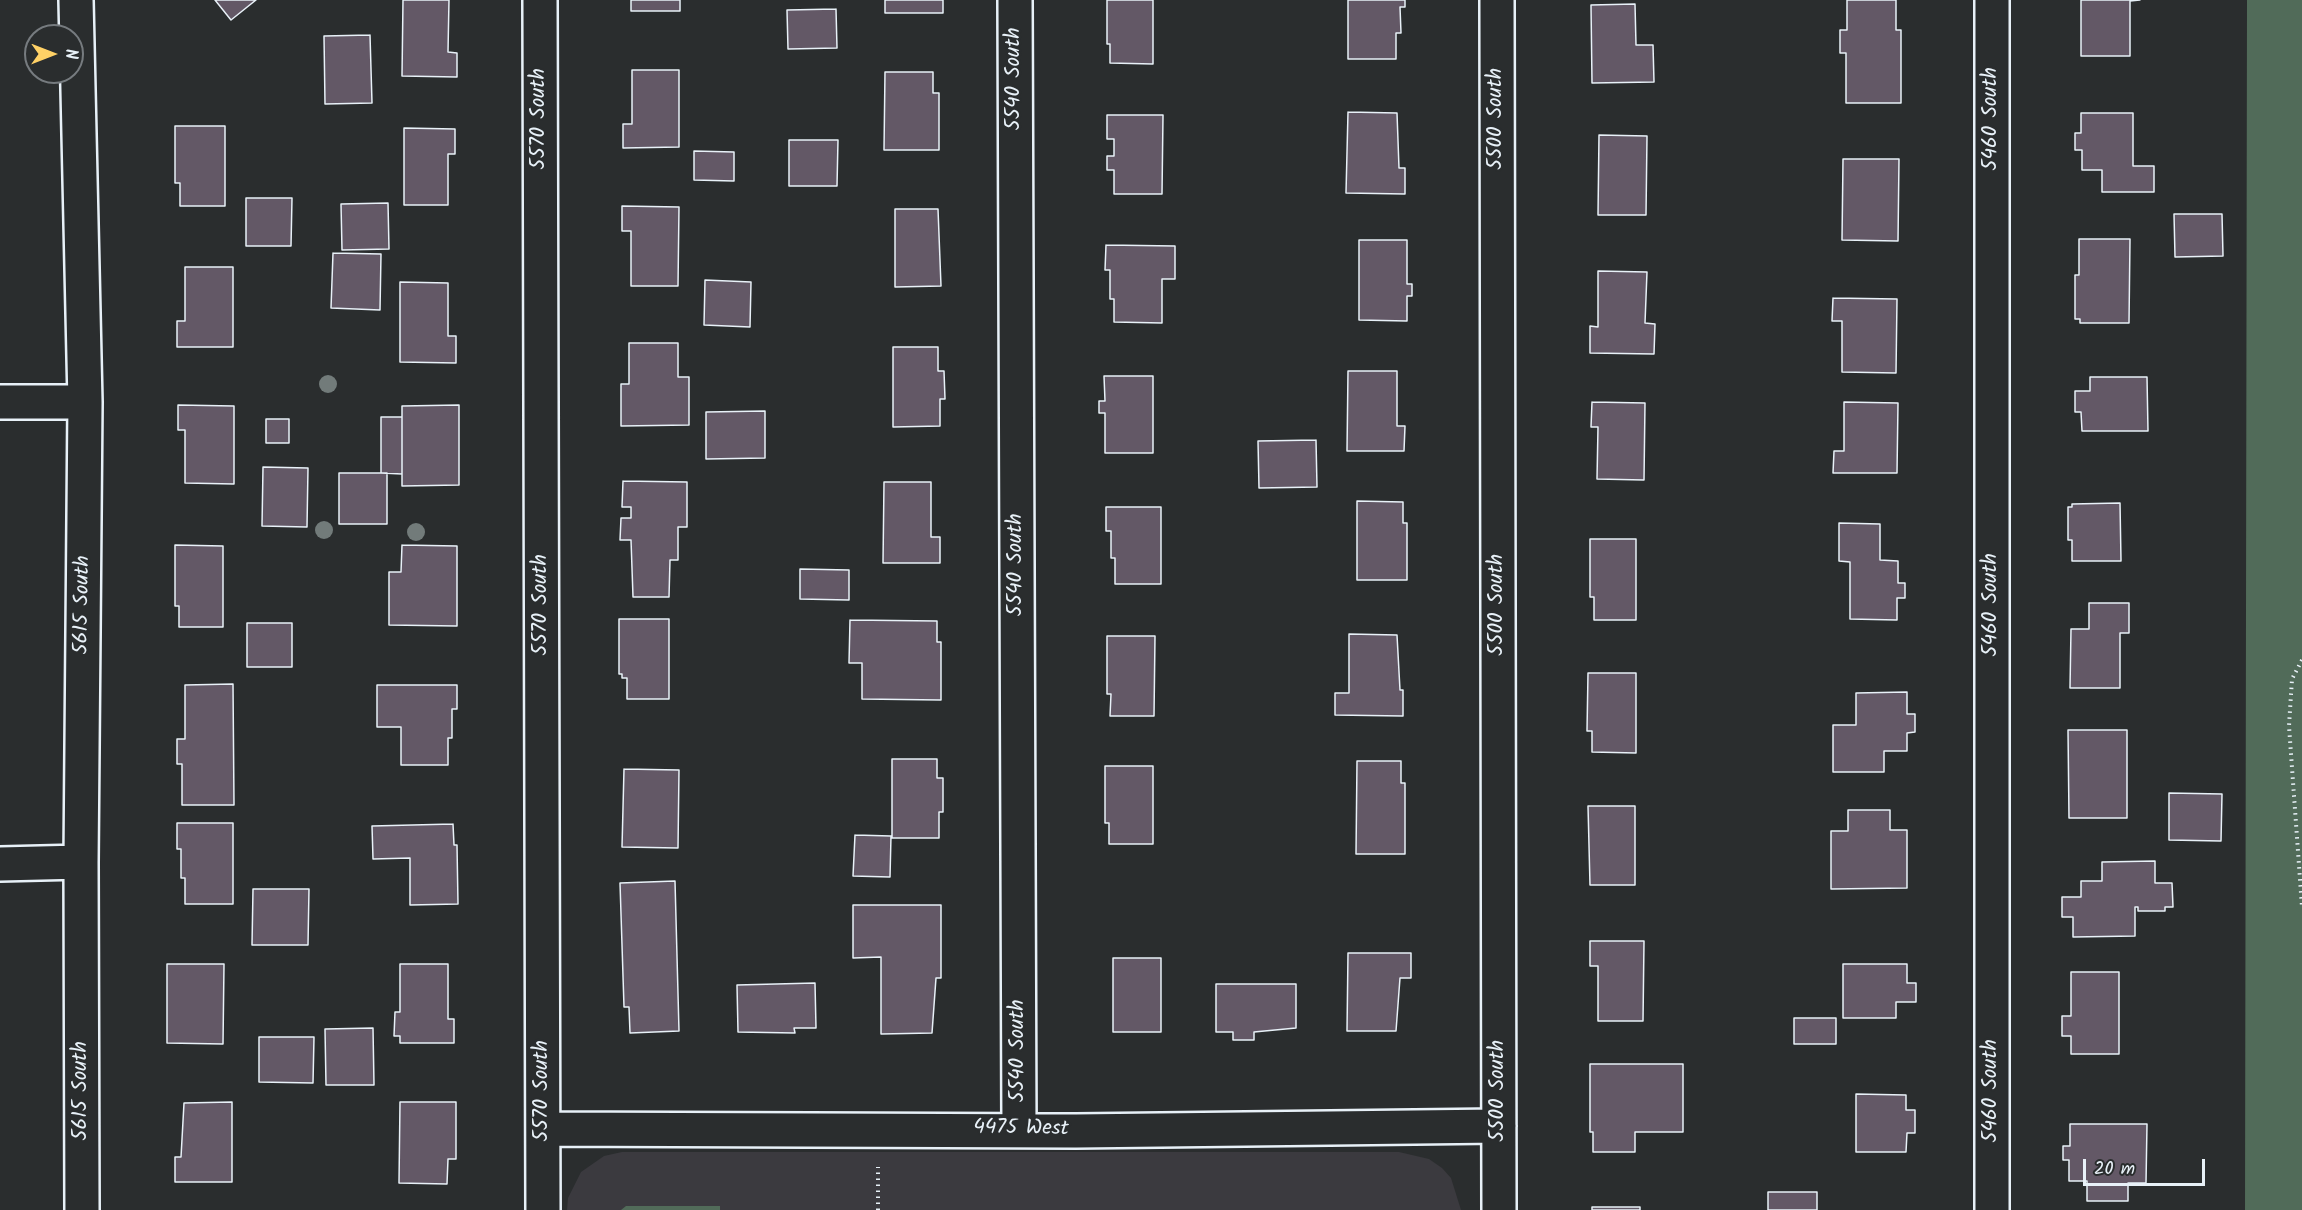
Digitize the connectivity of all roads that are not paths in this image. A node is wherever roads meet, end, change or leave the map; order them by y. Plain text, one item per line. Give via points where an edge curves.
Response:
1 (76, 0) edge
2 (540, 0) edge
3 (1015, 0) edge
4 (1497, 0) edge
5 (1992, 0) edge
6 (0, 402) edge
7 (85, 402) junction
8 (81, 862) junction
9 (0, 864) edge
10 (1499, 1126) junction
11 (543, 1129) junction
12 (1019, 1129) junction
13 (82, 1210) edge
14 (543, 1210) edge
15 (1499, 1210) edge
16 (1992, 1210) edge

1 - 7 street, 5615 South
2 - 11 street, 5570 South
3 - 12 street, 5540 South
4 - 10 street, 5500 South
5 - 16 street, 5460 South
6 - 7 street
7 - 8 street, 5615 South
8 - 9 street
8 - 13 street, 5615 South
10 - 12 street, 4475 West
10 - 15 street, 5500 South
11 - 12 street, 4475 West
11 - 14 street, 5570 South

